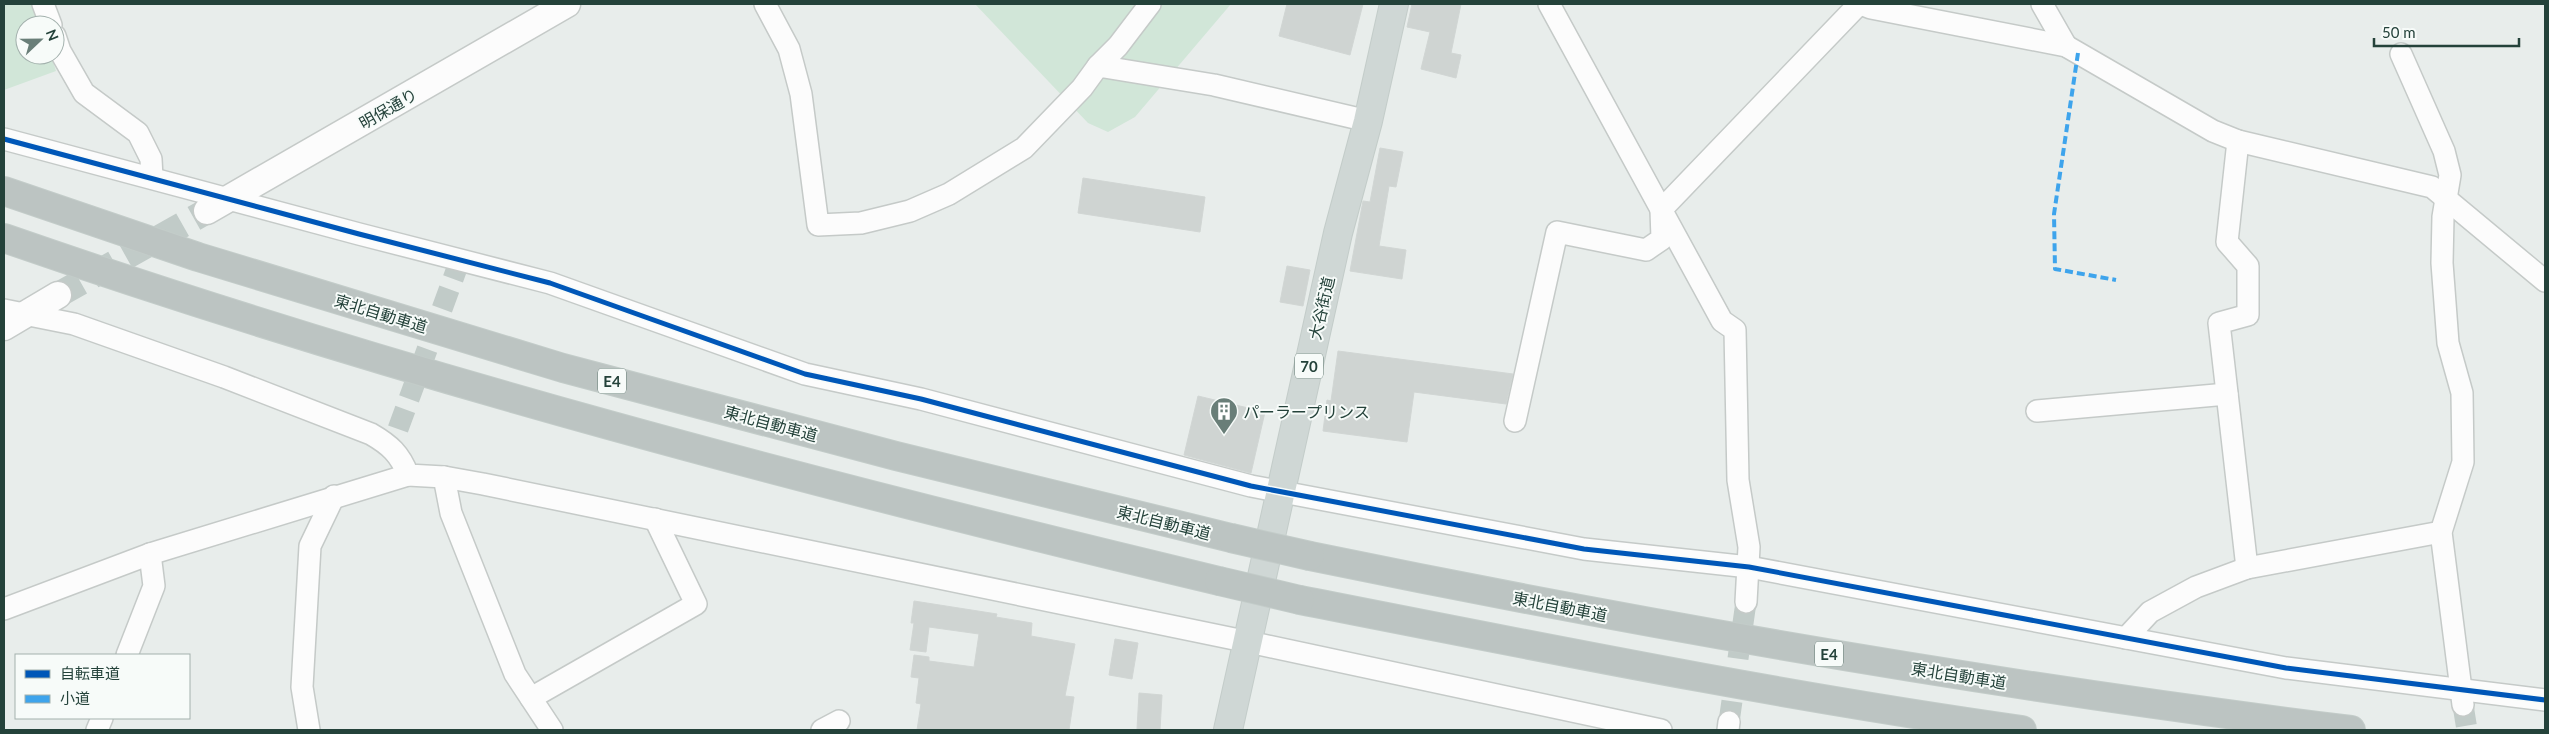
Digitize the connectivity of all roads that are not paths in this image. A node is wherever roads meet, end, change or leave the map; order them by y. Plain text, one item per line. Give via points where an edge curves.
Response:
1 (567, 4) edge
2 (765, 4) edge
3 (1150, 4) edge
4 (1394, 4) edge
5 (1549, 4) edge
6 (1860, 4) edge
7 (2042, 4) edge
8 (2066, 46) junction
9 (2401, 54) dead end
10 (65, 61) edge
11 (1098, 66) junction
12 (1368, 121) junction
13 (4, 139) edge
14 (2238, 141) junction
15 (152, 178) junction
16 (4, 191) edge
17 (2447, 198) junction
18 (231, 199) junction
19 (1661, 210) junction
20 (208, 211) tunnel mouth
21 (4, 238) edge
22 (2545, 281) edge
23 (58, 295) tunnel mouth
24 (11, 317) edge
25 (2227, 394) junction
26 (2037, 411) dead end
27 (1515, 421) dead end
28 (408, 475) junction
29 (444, 477) junction
30 (1282, 491) junction
31 (334, 496) junction
32 (654, 519) junction
33 (2441, 532) junction
34 (150, 554) junction
35 (1748, 567) junction
36 (2247, 568) junction
37 (1746, 602) tunnel mouth
38 (4, 609) edge
39 (2126, 638) junction
40 (1249, 642) junction
41 (126, 654) edge
42 (2462, 697) junction
43 (531, 698) junction
44 (2545, 700) edge
45 (309, 730) edge
46 (552, 730) edge
47 (1228, 730) edge
48 (1661, 730) edge
49 (2022, 730) edge
50 (2351, 730) edge

1 - 18 street, 明保通り
2 - 11 street via 789,49 801,94 818,225 861,223 910,212 949,194 1024,148 1082,88
3 - 11 street
4 - 12 main road, 大谷街道 / 70
5 - 19 street
6 - 8 street
6 - 19 street
7 - 8 street
8 - 14 street via 2213,131
9 - 17 street via 2444,151 2450,175
10 - 15 street via 84,93 138,133 152,159
11 - 12 street via 1214,85
12 - 30 main road, 大谷街道 / 70 via 1336,243
13 - 15 street
14 - 17 street via 2432,187
14 - 25 street via 2227,242 2248,266 2248,316 2219,324
15 - 18 street
16 - 50 highway, 東北自動車道 / E4, bridge via 198,257 563,368 896,456 1231,538 1644,622 1836,655 2009,684
17 - 22 street
17 - 33 street via 2443,217 2442,263 2448,343 2462,393 2463,462
18 - 20 street, 明保通り
18 - 30 street via 459,263 550,283 806,374 921,400 1251,486
19 - 27 street via 1662,239 1646,250 1557,232
19 - 35 street via 1722,321 1735,330 1738,480 1749,547
21 - 49 highway, bridge via 185,300 557,412 893,502 1300,600 1638,666
23 - 24 street
24 - 28 street via 74,324 371,434 394,437
25 - 26 street
25 - 36 street
28 - 29 street
28 - 31 street
29 - 32 street
29 - 43 street via 451,513 515,674
30 - 35 street via 1584,550
30 - 40 main road, 大谷街道 / 70
31 - 34 street
31 - 45 street via 310,546 302,687
32 - 40 street
32 - 43 street via 696,604
33 - 36 street
33 - 42 street
34 - 38 street
34 - 41 street via 154,586
35 - 37 street
35 - 39 street
36 - 39 street via 2196,587 2150,612
39 - 42 street
40 - 47 main road, 大谷街道 / 70
40 - 48 street
42 - 44 street
43 - 46 street

